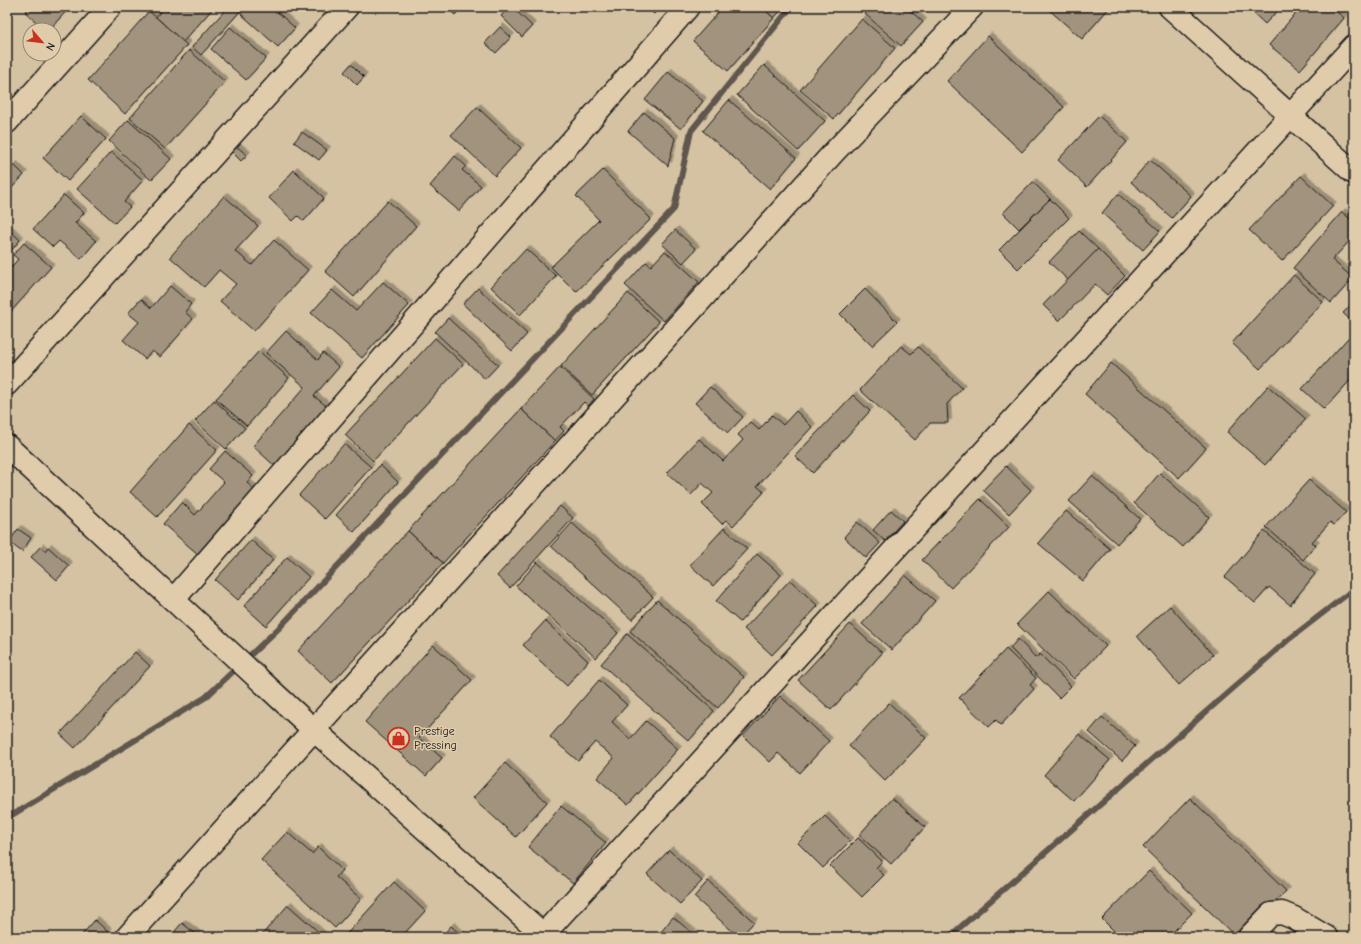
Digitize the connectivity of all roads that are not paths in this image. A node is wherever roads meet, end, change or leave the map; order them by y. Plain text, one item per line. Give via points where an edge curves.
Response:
1 (110, 7) edge
2 (348, 7) edge
3 (688, 7) edge
4 (972, 7) edge
5 (1170, 7) edge
6 (1354, 46) edge
7 (1290, 116) junction
8 (7, 122) edge
9 (1354, 173) edge
10 (7, 384) edge
11 (7, 446) edge
12 (174, 599) junction
13 (314, 730) junction
14 (543, 936) edge
15 (127, 937) edge
16 (1249, 937) edge
17 (1326, 937) edge

1 - 8 street
2 - 10 street
3 - 12 street
4 - 13 street via 835,151
5 - 7 street
6 - 7 street
7 - 9 street
7 - 14 street
11 - 12 street
12 - 13 street
13 - 14 street
13 - 15 street
16 - 17 street via 1271,914 1282,913

